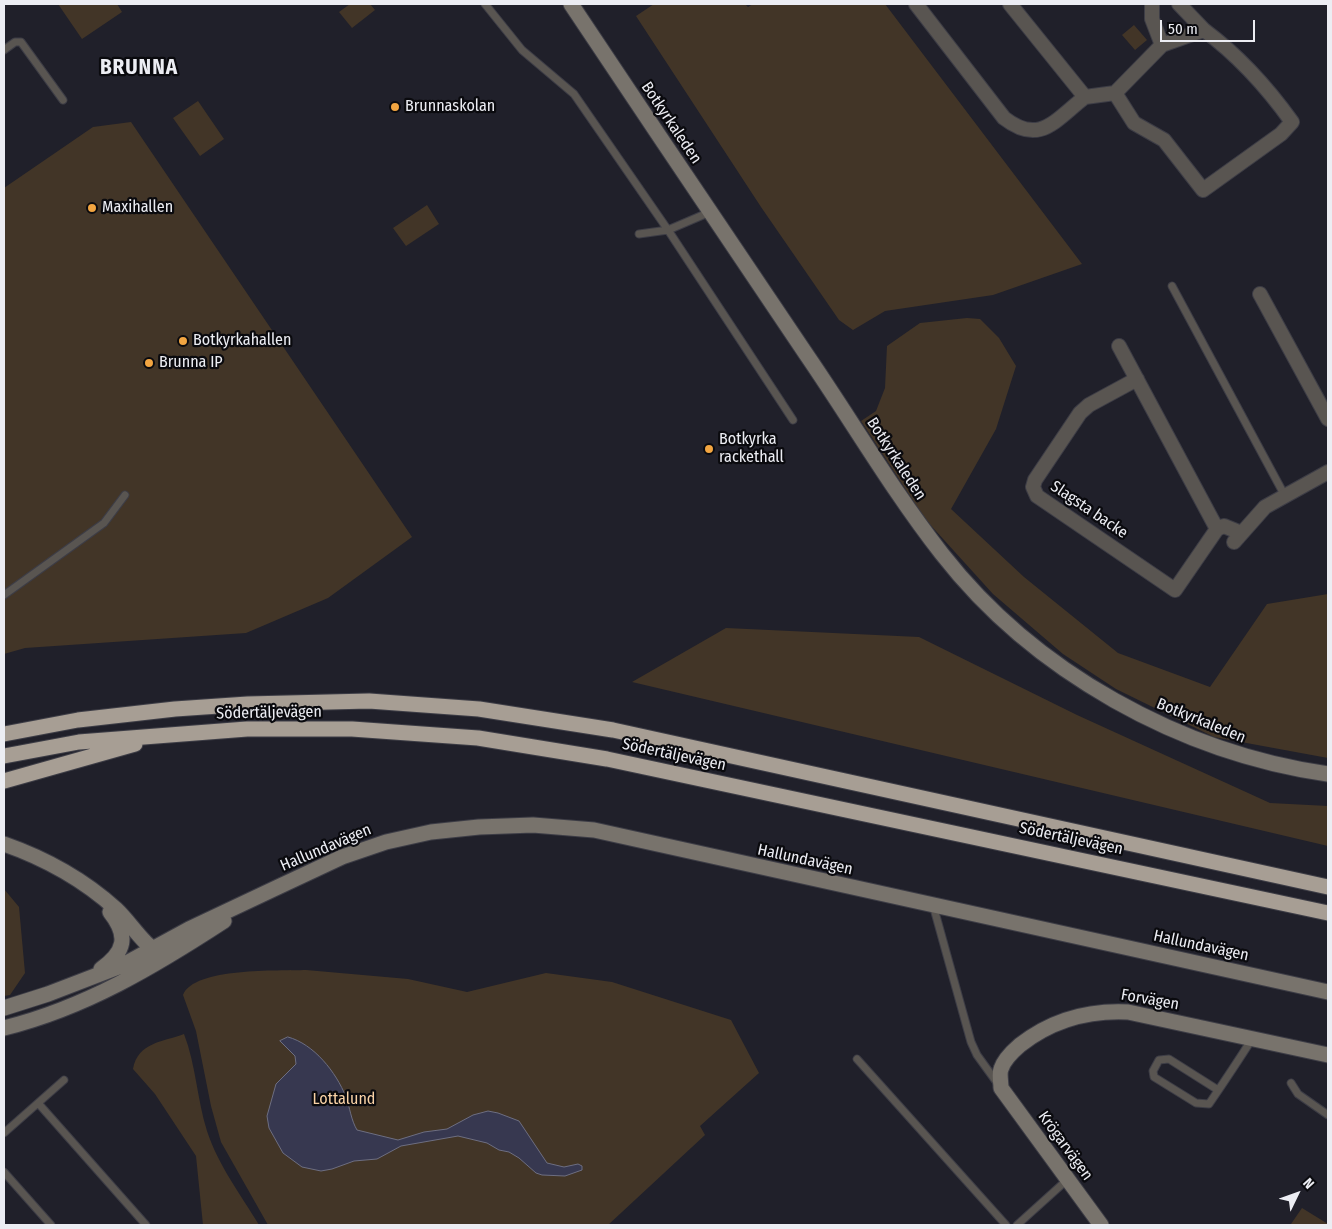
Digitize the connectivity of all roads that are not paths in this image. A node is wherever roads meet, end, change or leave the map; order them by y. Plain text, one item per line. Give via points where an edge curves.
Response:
1 (485, 4) edge
2 (571, 4) edge
3 (916, 4) edge
4 (1010, 4) edge
5 (1152, 4) edge
6 (1179, 4) edge
7 (1204, 30) junction
8 (1162, 45) junction
9 (4, 50) edge
10 (1115, 93) junction
11 (1085, 97) junction
12 (63, 100) dead end
13 (710, 212) junction
14 (668, 230) junction
15 (639, 234) dead end
16 (1172, 286) dead end
17 (1260, 294) dead end
18 (1119, 346) dead end
19 (1137, 379) junction
20 (1328, 419) edge
21 (793, 420) dead end
22 (1328, 472) edge
23 (125, 495) dead end
24 (1285, 496) junction
25 (1217, 530) junction
26 (4, 595) edge
27 (4, 726) edge
28 (33, 728) junction
29 (178, 733) junction
30 (4, 734) edge
31 (4, 756) edge
32 (1328, 774) edge
33 (4, 781) edge
34 (4, 844) edge
35 (278, 887) junction
36 (1328, 887) edge
37 (89, 888) junction
38 (933, 905) junction
39 (1328, 913) edge
40 (153, 950) junction
41 (169, 957) junction
42 (85, 980) junction
43 (1328, 992) edge
44 (4, 1008) edge
45 (4, 1028) edge
46 (1252, 1039) junction
47 (1328, 1056) edge
48 (857, 1059) dead end
49 (64, 1080) dead end
50 (1291, 1083) dead end
51 (1001, 1088) junction
52 (1218, 1090) junction
53 (38, 1103) junction
54 (1328, 1116) edge
55 (4, 1132) edge
56 (4, 1172) edge
57 (1068, 1179) junction
58 (51, 1225) edge
59 (146, 1225) edge
60 (1006, 1225) edge
61 (1017, 1225) edge
62 (1101, 1225) edge

1 - 14 lane via 522,50 574,94
2 - 13 main road, Botkyrkaleden
3 - 11 street via 1004,118 1018,130 1034,132 1046,128
4 - 11 street
5 - 8 street via 1152,19
6 - 7 street
7 - 8 street
7 - 10 street via 1268,88 1292,122 1281,134 1203,190 1164,140 1134,123
8 - 10 street
9 - 12 lane via 15,42 21,42
10 - 11 street
13 - 14 lane
13 - 32 main road, Botkyrkaleden via 898,495 944,557 1002,617 1090,686 1170,729 1254,760
14 - 15 lane
14 - 21 lane
16 - 24 lane
17 - 20 street
18 - 19 street
19 - 25 street
19 - 25 street, Slagsta backe via 1080,413 1034,480 1036,496 1175,590
22 - 24 street
23 - 26 lane via 104,523
24 - 25 street via 1265,507 1238,537 1224,526
27 - 28 highway
28 - 30 highway
28 - 36 highway, Södertäljevägen via 146,712 248,704 369,701 479,709 613,730
29 - 31 highway, Södertäljevägen via 79,742
29 - 33 highway
29 - 39 highway, Södertäljevägen via 352,729 478,738 627,763
34 - 37 main road via 30,853
35 - 38 main road, Hallundavägen via 342,857 386,842 441,831 534,825 594,830
35 - 40 main road, Hallundavägen via 189,929
35 - 41 main road, Hallundavägen
37 - 40 main road via 116,908
37 - 42 main road via 112,914 123,939 113,960
38 - 43 main road, Hallundavägen
38 - 51 lane via 971,1042
40 - 41 main road
40 - 42 main road, Hallundavägen
41 - 45 main road, Hallundavägen via 106,992 66,1009
42 - 44 main road, Hallundavägen
46 - 47 main road, Forvägen
46 - 51 main road, Forvägen via 1128,1012 1080,1015 1050,1024 1017,1048 1000,1069
46 - 52 lane
48 - 60 lane
49 - 53 lane
50 - 54 lane via 1298,1094
51 - 57 main road, Krögarvägen
52 - 52 lane via 1209,1104 1200,1105 1154,1076 1153,1071 1160,1060 1169,1059
53 - 55 lane
53 - 59 lane
56 - 58 lane
57 - 61 lane
57 - 62 main road, Krögarvägen

